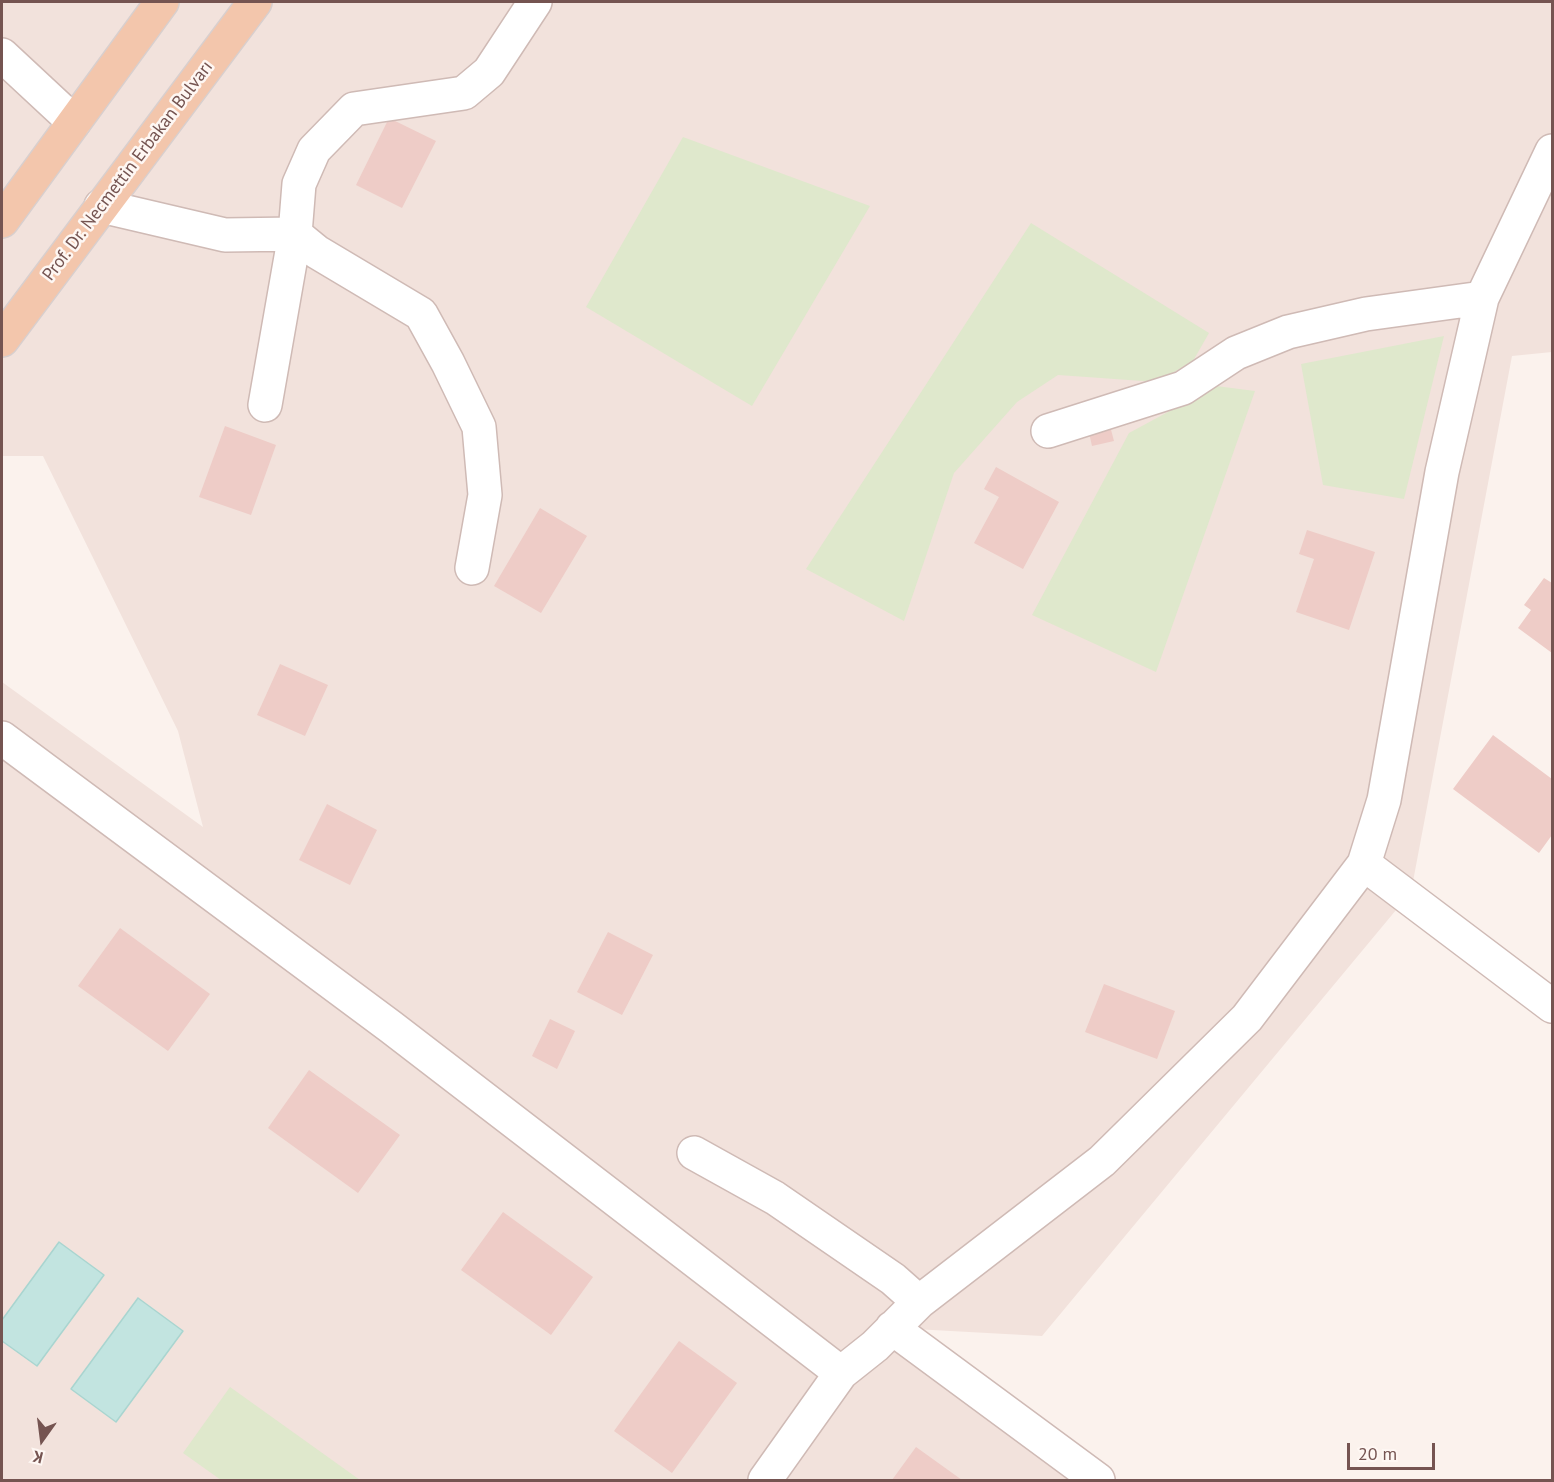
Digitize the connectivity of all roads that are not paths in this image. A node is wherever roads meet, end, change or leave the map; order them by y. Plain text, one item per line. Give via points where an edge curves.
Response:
1 (162, 2) edge
2 (255, 2) edge
3 (535, 2) edge
4 (2, 55) edge
5 (74, 122) junction
6 (1552, 151) edge
7 (101, 206) junction
8 (2, 221) edge
9 (295, 234) junction
10 (1482, 298) junction
11 (2, 340) edge
12 (265, 405) dead end
13 (1048, 431) dead end
14 (472, 568) dead end
15 (2, 738) edge
16 (1364, 864) junction
17 (1552, 1006) edge
18 (694, 1153) dead end
19 (919, 1302) junction
20 (892, 1328) junction
21 (842, 1373) junction
22 (765, 1480) edge
23 (1098, 1480) edge

1 - 5 main road
2 - 7 main road, Prof. Dr. Necmettin Erbakan Bulvarı
3 - 9 street via 489,72 464,93 354,109 314,150 299,184
4 - 5 street
5 - 8 main road
6 - 10 street
7 - 9 street via 225,234
7 - 11 main road, Prof. Dr. Necmettin Erbakan Bulvarı
9 - 12 street
9 - 14 street via 317,252 421,314 448,363 478,428 485,495
10 - 13 street via 1366,314 1288,332 1236,353 1183,387
10 - 16 street via 1442,472 1384,800
15 - 21 street via 391,1027
16 - 17 street
16 - 19 street via 1247,1017 1111,1153
18 - 19 street via 775,1197 894,1279
19 - 20 street
20 - 21 street
20 - 23 street
21 - 22 street

